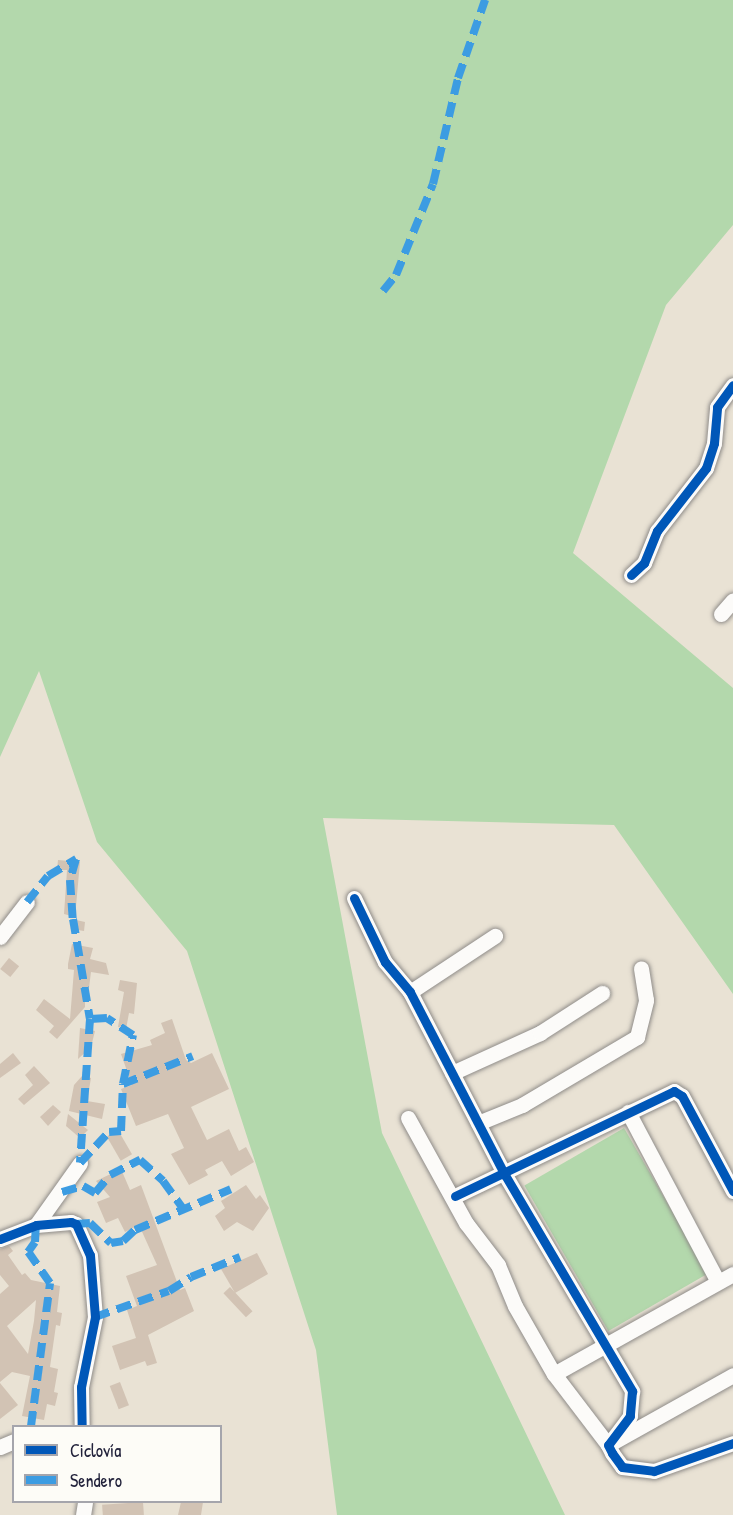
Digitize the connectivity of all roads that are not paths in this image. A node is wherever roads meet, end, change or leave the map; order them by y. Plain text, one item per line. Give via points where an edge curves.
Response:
1 (733, 385) edge
2 (631, 576) dead end
3 (733, 600) edge
4 (721, 614) dead end
5 (354, 898) dead end
6 (27, 902) dead end
7 (0, 936) edge
8 (495, 936) dead end
9 (641, 968) dead end
10 (410, 992) junction
11 (602, 993) dead end
12 (453, 1073) junction
13 (628, 1112) junction
14 (408, 1118) dead end
15 (478, 1123) junction
16 (80, 1163) dead end
17 (505, 1175) junction
18 (733, 1191) edge
19 (455, 1196) junction
20 (36, 1225) junction
21 (0, 1239) edge
22 (733, 1274) edge
23 (718, 1282) junction
24 (603, 1344) junction
25 (554, 1374) junction
26 (733, 1375) edge
27 (82, 1425) edge
28 (733, 1443) edge
29 (608, 1445) junction

1 - 2 street via 717,408 714,443 706,468 657,531 644,563
3 - 4 street
5 - 10 street via 385,962
6 - 7 street
8 - 10 street
9 - 15 street via 646,1000 637,1037 522,1105
10 - 12 street
11 - 12 street via 540,1034
12 - 15 street
13 - 17 street
13 - 18 street via 665,1093 682,1096
13 - 23 street
14 - 19 street
15 - 17 street
16 - 20 street
17 - 19 street
17 - 24 street
19 - 25 street via 466,1222 498,1265 515,1306
20 - 21 street
20 - 27 street via 57,1221 76,1224 90,1254 95,1317 81,1387
22 - 23 street
23 - 24 street
24 - 25 street
24 - 29 street via 632,1391 634,1406
25 - 29 street
26 - 29 street
28 - 29 street via 654,1471 622,1467

